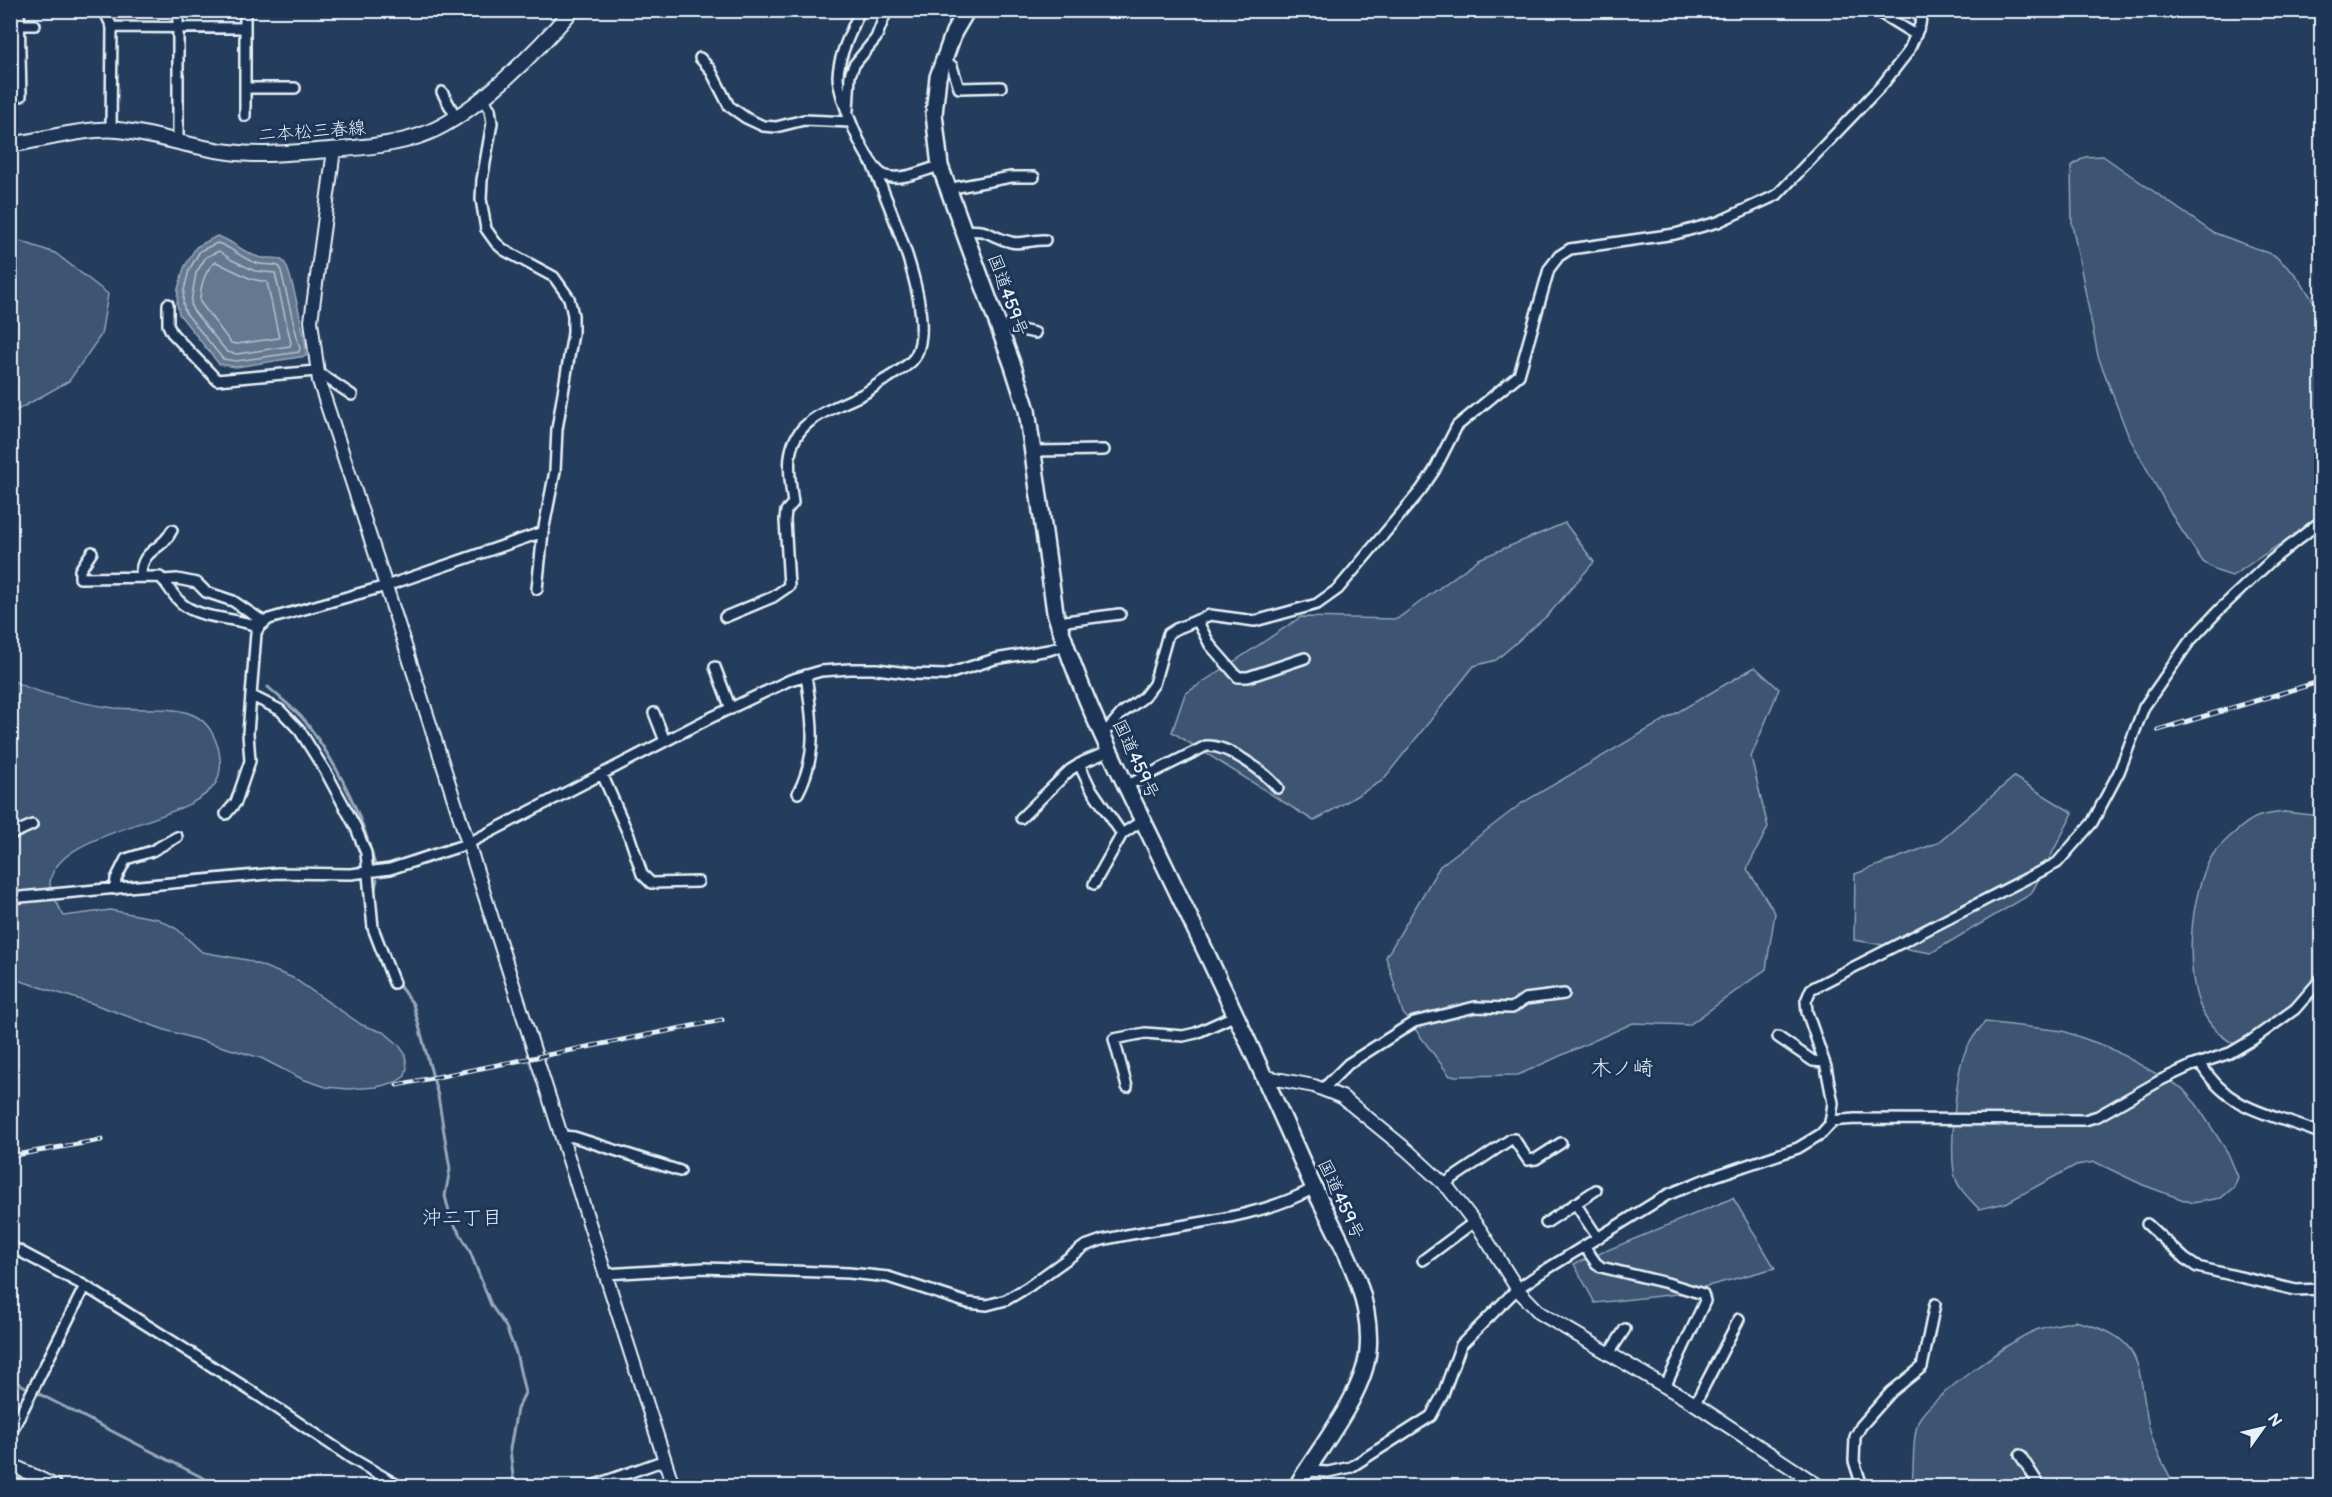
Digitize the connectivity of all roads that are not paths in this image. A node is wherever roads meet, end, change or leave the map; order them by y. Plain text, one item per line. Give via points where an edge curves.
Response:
1 (19, 10) edge
2 (104, 10) edge
3 (178, 10) edge
4 (246, 10) edge
5 (572, 10) edge
6 (860, 10) edge
7 (887, 10) edge
8 (967, 10) edge
9 (1875, 10) edge
10 (1922, 10) edge
11 (15, 25) edge
12 (35, 25) dead end
13 (112, 27) junction
14 (178, 28) junction
15 (245, 28) junction
16 (1916, 35) junction
17 (700, 58) dead end
18 (943, 61) junction
19 (1001, 87) dead end
20 (245, 88) junction
21 (295, 88) dead end
22 (442, 92) dead end
23 (10, 96) edge
24 (482, 98) junction
25 (847, 112) junction
26 (245, 116) dead end
27 (456, 117) junction
28 (851, 122) junction
29 (111, 130) junction
30 (178, 142) junction
31 (10, 145) edge
32 (334, 150) junction
33 (873, 166) junction
34 (940, 166) junction
35 (1034, 177) dead end
36 (947, 189) junction
37 (964, 231) junction
38 (1045, 240) dead end
39 (168, 304) dead end
40 (998, 325) junction
41 (1035, 333) dead end
42 (316, 371) junction
43 (352, 395) dead end
44 (1104, 450) dead end
45 (1033, 451) junction
46 (2322, 524) edge
47 (172, 530) dead end
48 (543, 532) junction
49 (92, 552) dead end
50 (141, 577) junction
51 (163, 580) junction
52 (386, 586) junction
53 (537, 589) dead end
54 (1120, 614) dead end
55 (725, 617) dead end
56 (1197, 620) junction
57 (1058, 622) junction
58 (261, 624) junction
59 (1065, 645) junction
60 (1305, 658) dead end
61 (715, 667) dead end
62 (806, 675) junction
63 (252, 696) junction
64 (731, 709) junction
65 (654, 713) dead end
66 (1102, 733) junction
67 (665, 741) junction
68 (1110, 751) junction
69 (1078, 764) junction
70 (602, 774) junction
71 (1126, 786) junction
72 (1278, 788) dead end
73 (798, 793) dead end
74 (226, 814) dead end
75 (1021, 819) dead end
76 (1143, 820) junction
77 (32, 825) dead end
78 (1122, 834) junction
79 (10, 835) edge
80 (177, 837) dead end
81 (467, 844) junction
82 (367, 872) junction
83 (698, 882) dead end
84 (1094, 884) dead end
85 (115, 889) junction
86 (10, 898) edge
87 (2322, 978) edge
88 (394, 983) dead end
89 (1564, 994) dead end
90 (1236, 1014) junction
91 (1778, 1037) dead end
92 (1824, 1062) junction
93 (2200, 1063) junction
94 (1266, 1077) junction
95 (1127, 1087) dead end
96 (1323, 1089) junction
97 (1830, 1121) junction
98 (2322, 1134) edge
99 (562, 1136) junction
100 (1560, 1143) dead end
101 (680, 1171) dead end
102 (1444, 1184) junction
103 (1314, 1188) junction
104 (1596, 1190) dead end
105 (1575, 1203) junction
106 (1474, 1222) junction
107 (1546, 1223) dead end
108 (2147, 1224) dead end
109 (1598, 1238) junction
110 (10, 1246) edge
111 (1584, 1246) junction
112 (1423, 1260) dead end
113 (605, 1274) junction
114 (85, 1286) junction
115 (1517, 1288) junction
116 (2322, 1289) edge
117 (1935, 1304) dead end
118 (1739, 1319) dead end
119 (1625, 1329) dead end
120 (1608, 1355) junction
121 (1665, 1387) junction
122 (1695, 1404) junction
123 (10, 1435) edge
124 (2020, 1455) dead end
125 (665, 1460) junction
126 (10, 1464) edge
127 (1307, 1471) junction
128 (55, 1486) edge
129 (399, 1486) edge
130 (592, 1486) edge
131 (673, 1486) edge
132 (1297, 1486) edge
133 (1819, 1486) edge
134 (1863, 1486) edge
135 (2040, 1486) edge

1 - 11 street
2 - 13 street
3 - 14 street
4 - 15 street
5 - 24 main road, 二本松三春線 via 525,61
6 - 25 street via 838,75
7 - 25 street via 876,38 850,75
8 - 18 highway, 国道459号
9 - 16 street
10 - 16 street
11 - 12 street
11 - 23 street via 21,96
13 - 14 street
13 - 29 street
14 - 15 street
14 - 30 street
15 - 20 street
16 - 56 street via 1883,84 1777,195 1716,222 1675,234 1570,249 1559,256 1549,270 1519,375 1457,426 1420,490 1333,593 1317,604 1255,621 1210,615
17 - 28 street via 729,106 763,126 804,120
18 - 19 street via 952,66 959,88
18 - 34 highway, 国道459号 via 934,114
20 - 21 street
20 - 26 street
22 - 27 street
24 - 27 main road, 二本松三春線
24 - 48 street via 490,109 492,123 482,180 486,229 504,250 554,277 569,298 573,315 555,471
25 - 28 street
27 - 32 main road, 二本松三春線 via 440,128 407,140
28 - 33 street
29 - 30 main road, 二本松三春線
29 - 31 main road, 二本松三春線
30 - 32 main road, 二本松三春線 via 230,152
32 - 42 street via 311,321
33 - 34 street via 883,176 895,178
33 - 55 street via 918,291 920,341 915,356 905,367 866,392 825,411 800,430 789,458 793,503 785,520 789,586
34 - 36 highway, 国道459号
35 - 36 street via 1011,177
36 - 37 highway, 国道459号
37 - 38 street via 980,229 1013,243
37 - 40 highway, 国道459号
39 - 42 street via 172,333 217,380
40 - 41 street
40 - 45 highway, 国道459号 via 1027,410
42 - 43 street
42 - 52 street
44 - 45 street
45 - 57 highway, 国道459号
46 - 92 street via 2272,560 2189,642 2144,707 2119,772 2097,813 2057,863 1811,989 1807,1012
47 - 50 street via 144,558
48 - 52 street
48 - 53 street
49 - 50 street via 80,570 80,578
50 - 51 street
51 - 58 street via 197,583 206,592 232,601
51 - 58 street via 182,604 193,610
52 - 58 street
52 - 81 street
54 - 57 street
56 - 60 street via 1210,645 1238,677
56 - 66 street via 1168,634 1154,684
57 - 59 highway, 国道459号
58 - 63 street via 256,633
59 - 62 street via 995,659 945,675 877,669
59 - 66 highway, 国道459号
61 - 64 street
62 - 64 street
62 - 73 street via 814,736 810,764
63 - 74 street via 250,761 236,802
63 - 82 street via 280,710 300,731 356,828 366,853
64 - 67 street
65 - 67 street
66 - 68 highway, 国道459号
67 - 70 street
68 - 69 street
68 - 71 highway, 国道459号
69 - 75 street
69 - 78 street
70 - 81 street
70 - 83 street via 642,874 651,883
71 - 72 street via 1206,746 1218,746 1268,776
71 - 76 highway, 国道459号
76 - 78 street
76 - 90 highway, 国道459号
77 - 79 street
78 - 84 street
80 - 85 street via 126,859
81 - 82 street via 390,869
81 - 99 street
82 - 85 street via 278,873
82 - 88 street via 372,928
85 - 86 street
87 - 93 street via 2295,1010 2230,1053
89 - 96 street via 1526,999 1512,1008 1475,1007 1414,1022 1348,1064
90 - 94 highway, 国道459号
90 - 95 street via 1196,1034 1145,1033 1114,1039
91 - 92 street via 1812,1061
92 - 97 street via 1833,1103
93 - 97 street via 2085,1120
93 - 98 street via 2220,1091 2234,1101
94 - 96 street
94 - 103 highway, 国道459号
96 - 102 street via 1342,1097
97 - 109 street via 1821,1134 1804,1145 1667,1195
99 - 101 street
99 - 113 street
100 - 102 street via 1536,1160 1528,1160 1511,1139
102 - 106 street
103 - 113 street via 1281,1204 1085,1246 1013,1295 987,1305 968,1303 888,1277 849,1273 704,1268
103 - 127 highway, 国道459号 via 1365,1304 1368,1352 1352,1397
104 - 105 street
105 - 107 street
105 - 109 street
106 - 112 street
106 - 115 street
108 - 116 street via 2197,1267 2296,1290
109 - 111 street
110 - 114 street
111 - 115 street
111 - 121 street via 1601,1267 1703,1294 1705,1301
113 - 125 street
114 - 123 street
114 - 129 street
115 - 120 street via 1540,1313
115 - 127 street via 1461,1346 1431,1416 1352,1467
117 - 134 street via 1922,1367 1891,1392 1856,1437 1854,1461
118 - 122 street
119 - 120 street
120 - 121 street
121 - 122 street
122 - 133 street
124 - 135 street
125 - 130 street
125 - 131 street
126 - 128 street
127 - 132 highway, 国道459号

